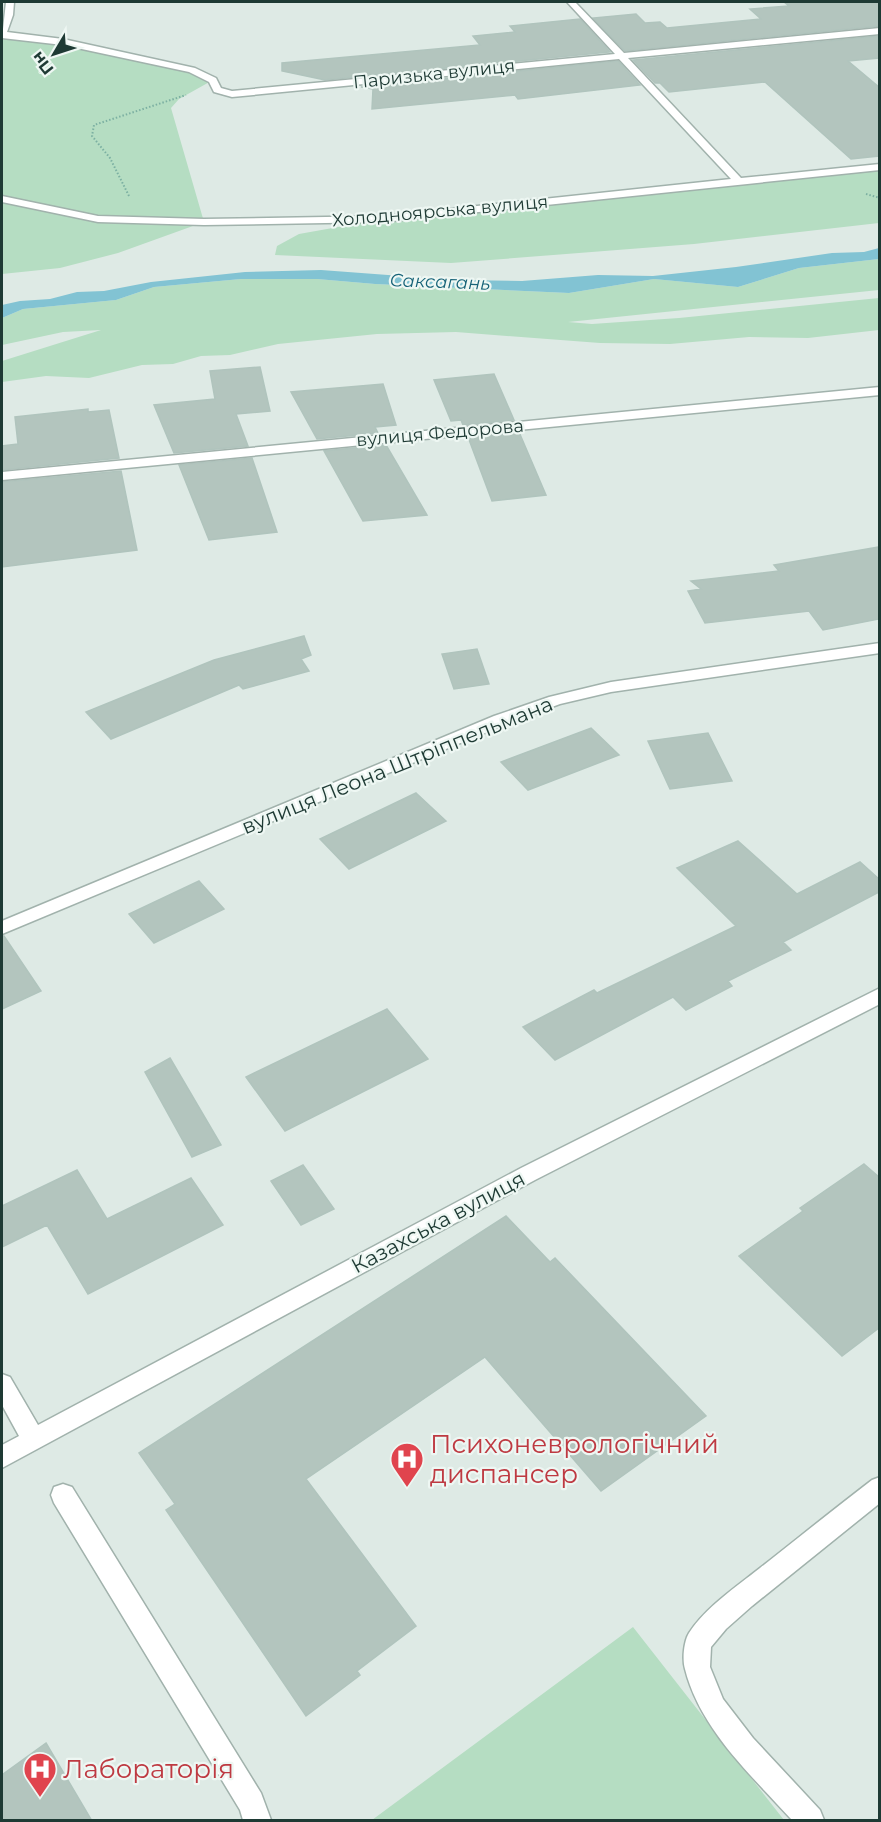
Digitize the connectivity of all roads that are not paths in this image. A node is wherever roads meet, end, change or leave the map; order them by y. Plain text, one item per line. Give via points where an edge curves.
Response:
1 (10, 2) edge
2 (571, 2) edge
3 (879, 31) edge
4 (2, 34) edge
5 (622, 56) junction
6 (879, 167) edge
7 (740, 183) junction
8 (2, 199) edge
9 (879, 391) edge
10 (2, 476) edge
11 (879, 648) edge
12 (2, 928) edge
13 (879, 995) edge
14 (2, 1384) edge
15 (33, 1438) junction
16 (2, 1457) edge
17 (879, 1488) edge
18 (63, 1496) dead end
19 (257, 1821) edge
20 (810, 1821) edge

1 - 4 street
2 - 5 street
3 - 5 street, Паризька вулиця
4 - 5 street, Паризька вулиця via 63,42 192,70 213,80 217,90 232,94
5 - 7 street
6 - 7 street, Холодноярська вулиця
7 - 8 street, Холодноярська вулиця via 383,219 98,219
9 - 10 street, вулиця Федорова
11 - 12 street, вулиця Леона Штріппельмана via 611,687 555,700
13 - 15 street, Казахська вулиця via 528,1174
14 - 15 street
15 - 16 street, Казахська вулиця
17 - 20 street via 743,1597 699,1642 698,1667 714,1708
18 - 19 street via 251,1803

